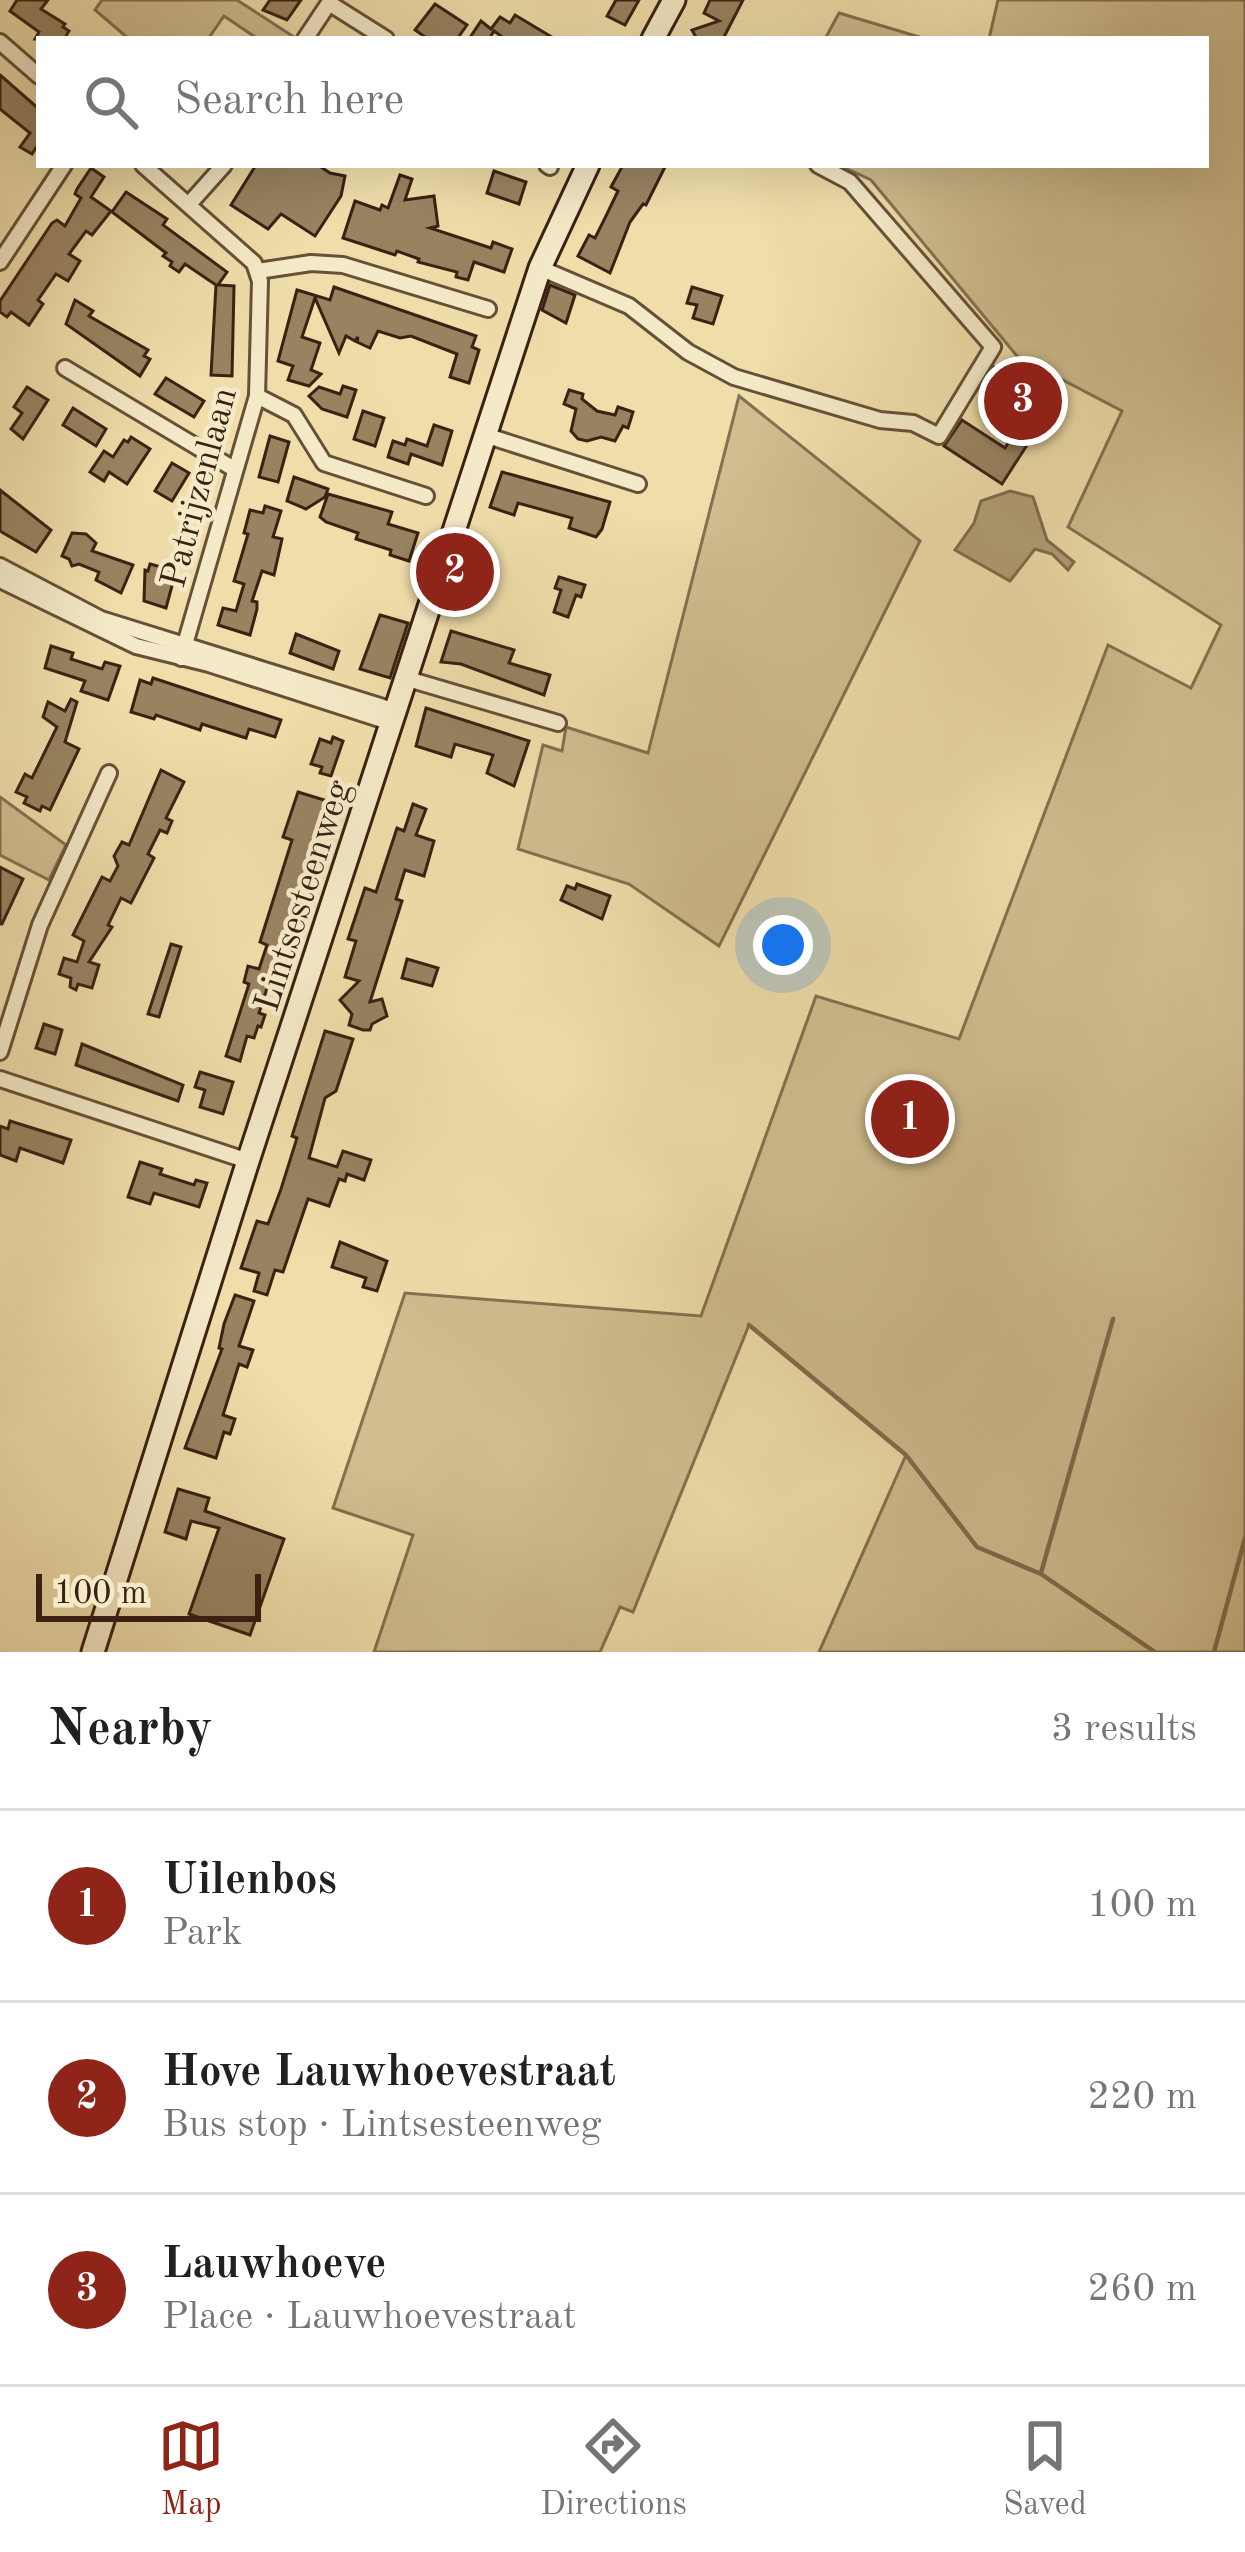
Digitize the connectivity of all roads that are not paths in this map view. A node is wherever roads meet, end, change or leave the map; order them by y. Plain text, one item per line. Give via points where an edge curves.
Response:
1 (674, 0) edge
2 (330, 2) edge
3 (307, 36) edge
4 (381, 36) edge
5 (655, 36) edge
6 (0, 42) edge
7 (36, 73) edge
8 (62, 168) edge
9 (147, 168) edge
10 (221, 168) edge
11 (587, 168) edge
12 (824, 168) edge
13 (190, 203) junction
14 (0, 262) edge
15 (540, 268) junction
16 (258, 272) junction
17 (488, 309) dead end
18 (65, 368) dead end
19 (257, 396) junction
20 (488, 436) junction
21 (234, 470) junction
22 (638, 484) dead end
23 (426, 496) dead end
24 (0, 566) edge
25 (0, 580) edge
26 (184, 650) junction
27 (408, 679) junction
28 (394, 717) junction
29 (558, 723) dead end
30 (110, 773) dead end
31 (0, 1052) edge
32 (0, 1078) edge
33 (248, 1161) junction
34 (93, 1652) edge

1 - 5 street
2 - 3 street
2 - 4 street
6 - 7 street
8 - 14 street
9 - 13 street
10 - 13 street
11 - 15 street, Lintsesteenweg
12 - 15 street via 850,182 993,347 939,436 734,377 629,306
13 - 16 street
15 - 20 street, Lintsesteenweg
16 - 17 street via 343,265
16 - 19 street, Patrijzenlaan
18 - 21 street
19 - 21 street, Patrijzenlaan
19 - 23 street via 294,415 324,463
20 - 22 street
20 - 27 street, Lintsesteenweg
21 - 26 street, Patrijzenlaan
24 - 26 street via 101,619
25 - 26 street via 98,631
26 - 28 street
27 - 28 street, Lintsesteenweg
27 - 29 street
28 - 33 street, Lintsesteenweg
30 - 31 street via 40,925
32 - 33 street
33 - 34 street, Lintsesteenweg

